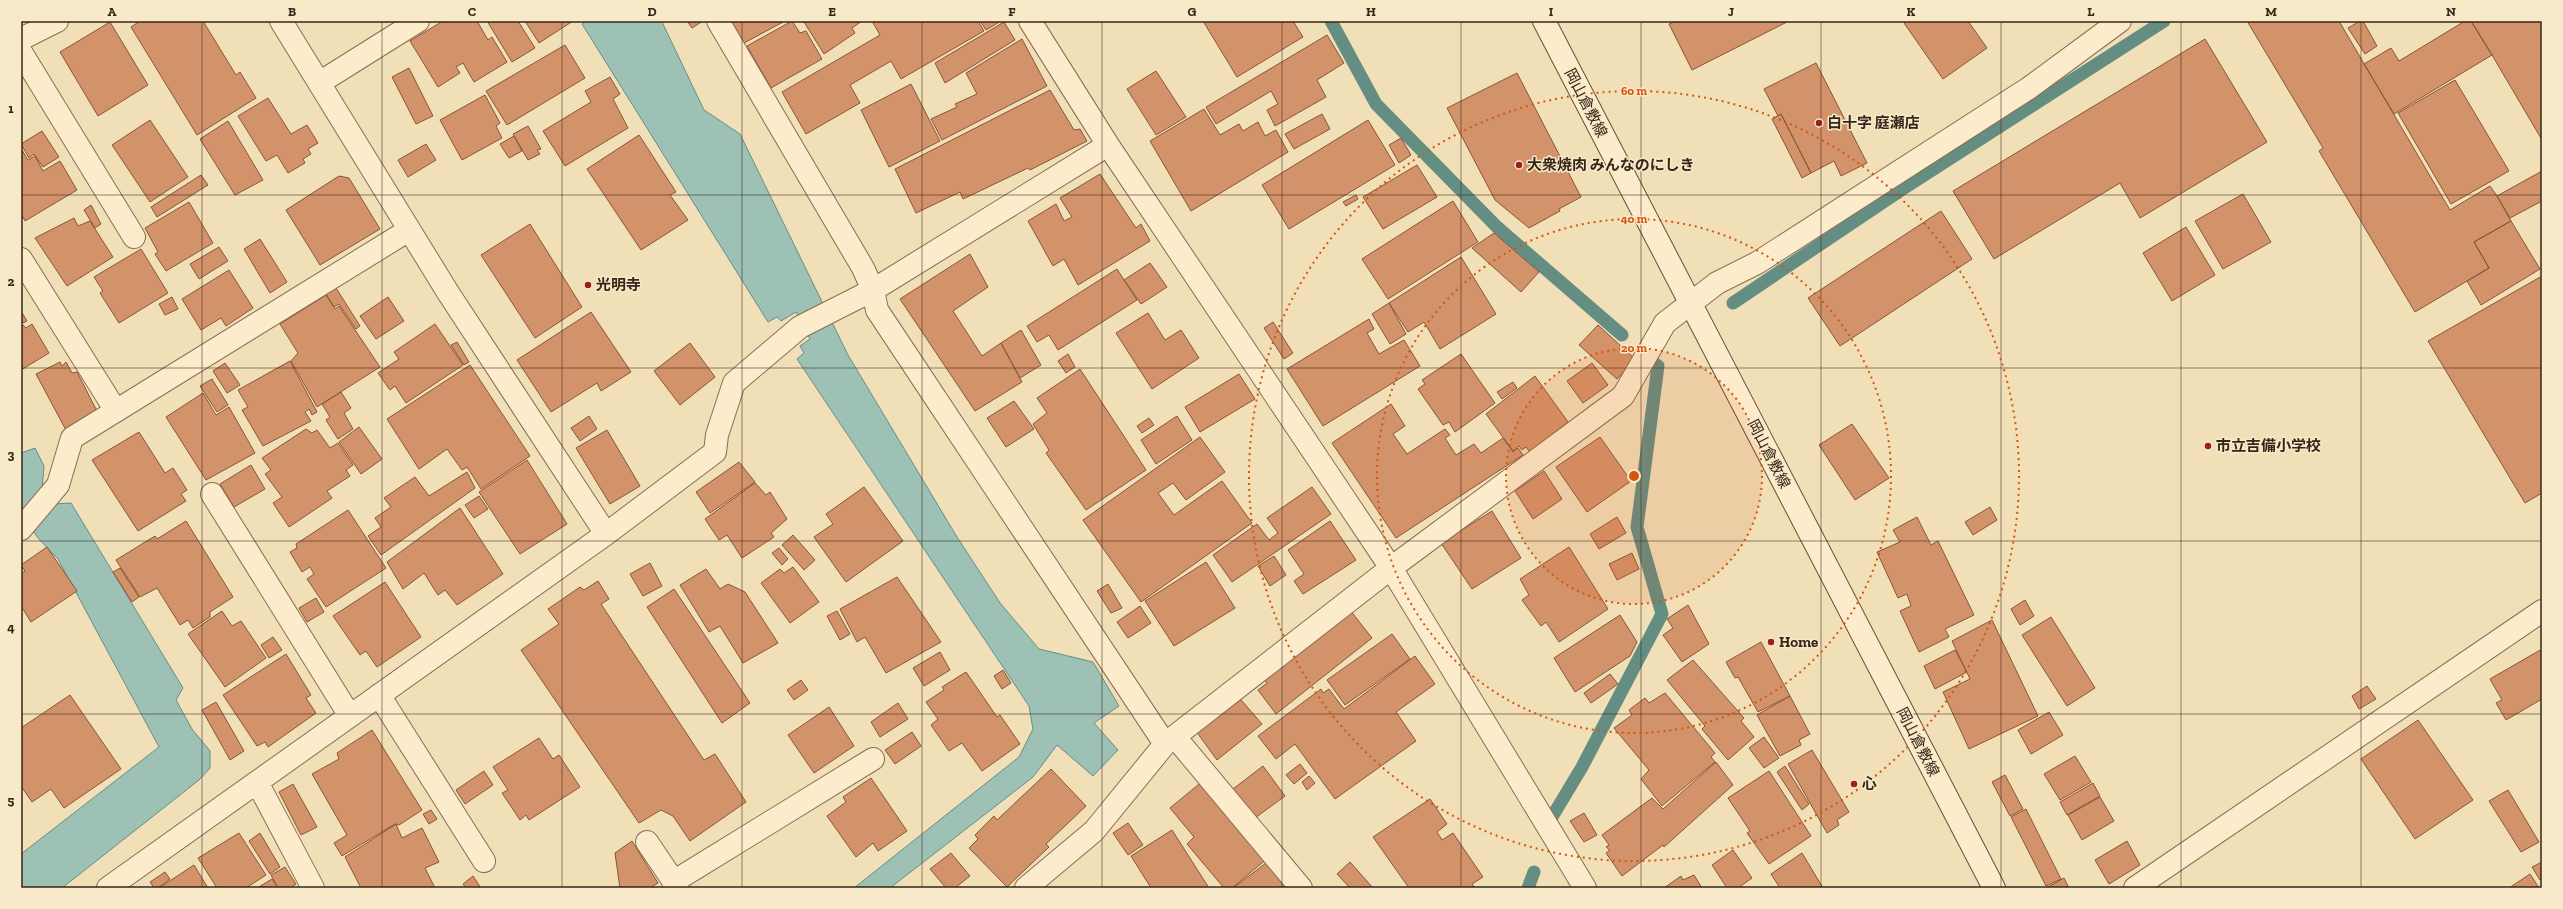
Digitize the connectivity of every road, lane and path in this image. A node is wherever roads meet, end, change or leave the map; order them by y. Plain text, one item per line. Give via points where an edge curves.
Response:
1 (57, 21) edge
2 (281, 21) edge
3 (418, 21) edge
4 (718, 21) edge
5 (1030, 21) edge
6 (1544, 21) edge
7 (2120, 21) edge
8 (21, 39) edge
9 (21, 52) edge
10 (319, 83) junction
11 (1108, 145) junction
12 (409, 230) junction
13 (134, 237) dead end
14 (21, 259) edge
15 (873, 290) junction
16 (1690, 302) junction
17 (116, 411) junction
18 (212, 494) dead end
19 (21, 529) edge
20 (606, 534) junction
21 (1391, 568) junction
22 (2542, 611) edge
23 (380, 695) junction
24 (350, 716) junction
25 (1170, 740) junction
26 (873, 759) dead end
27 (257, 782) junction
28 (647, 842) dead end
29 (484, 861) dead end
30 (676, 885) edge
31 (108, 888) edge
32 (313, 888) edge
33 (1026, 888) edge
34 (1301, 888) edge
35 (1585, 888) edge
36 (1994, 888) edge
37 (2135, 888) edge

1 - 8 street
2 - 10 street
3 - 10 street
4 - 15 street via 863,268
5 - 11 street
6 - 16 street, 岡山倉敷線
7 - 16 street via 2029,88 1757,263 1717,283
9 - 13 street
10 - 12 street
11 - 15 street
11 - 21 street
12 - 17 street
12 - 20 street
14 - 17 street
15 - 20 street via 800,327 734,382 717,435 715,452
15 - 25 street via 877,310
16 - 21 street via 1665,322 1623,396
16 - 36 street, 岡山倉敷線
17 - 19 street via 72,438 58,485
18 - 24 street
20 - 23 street
21 - 25 street
21 - 35 street
22 - 37 street
23 - 24 street
23 - 29 street
24 - 27 street
25 - 33 street via 1094,831
25 - 34 street
26 - 30 street
27 - 31 street
27 - 32 street
28 - 30 street

